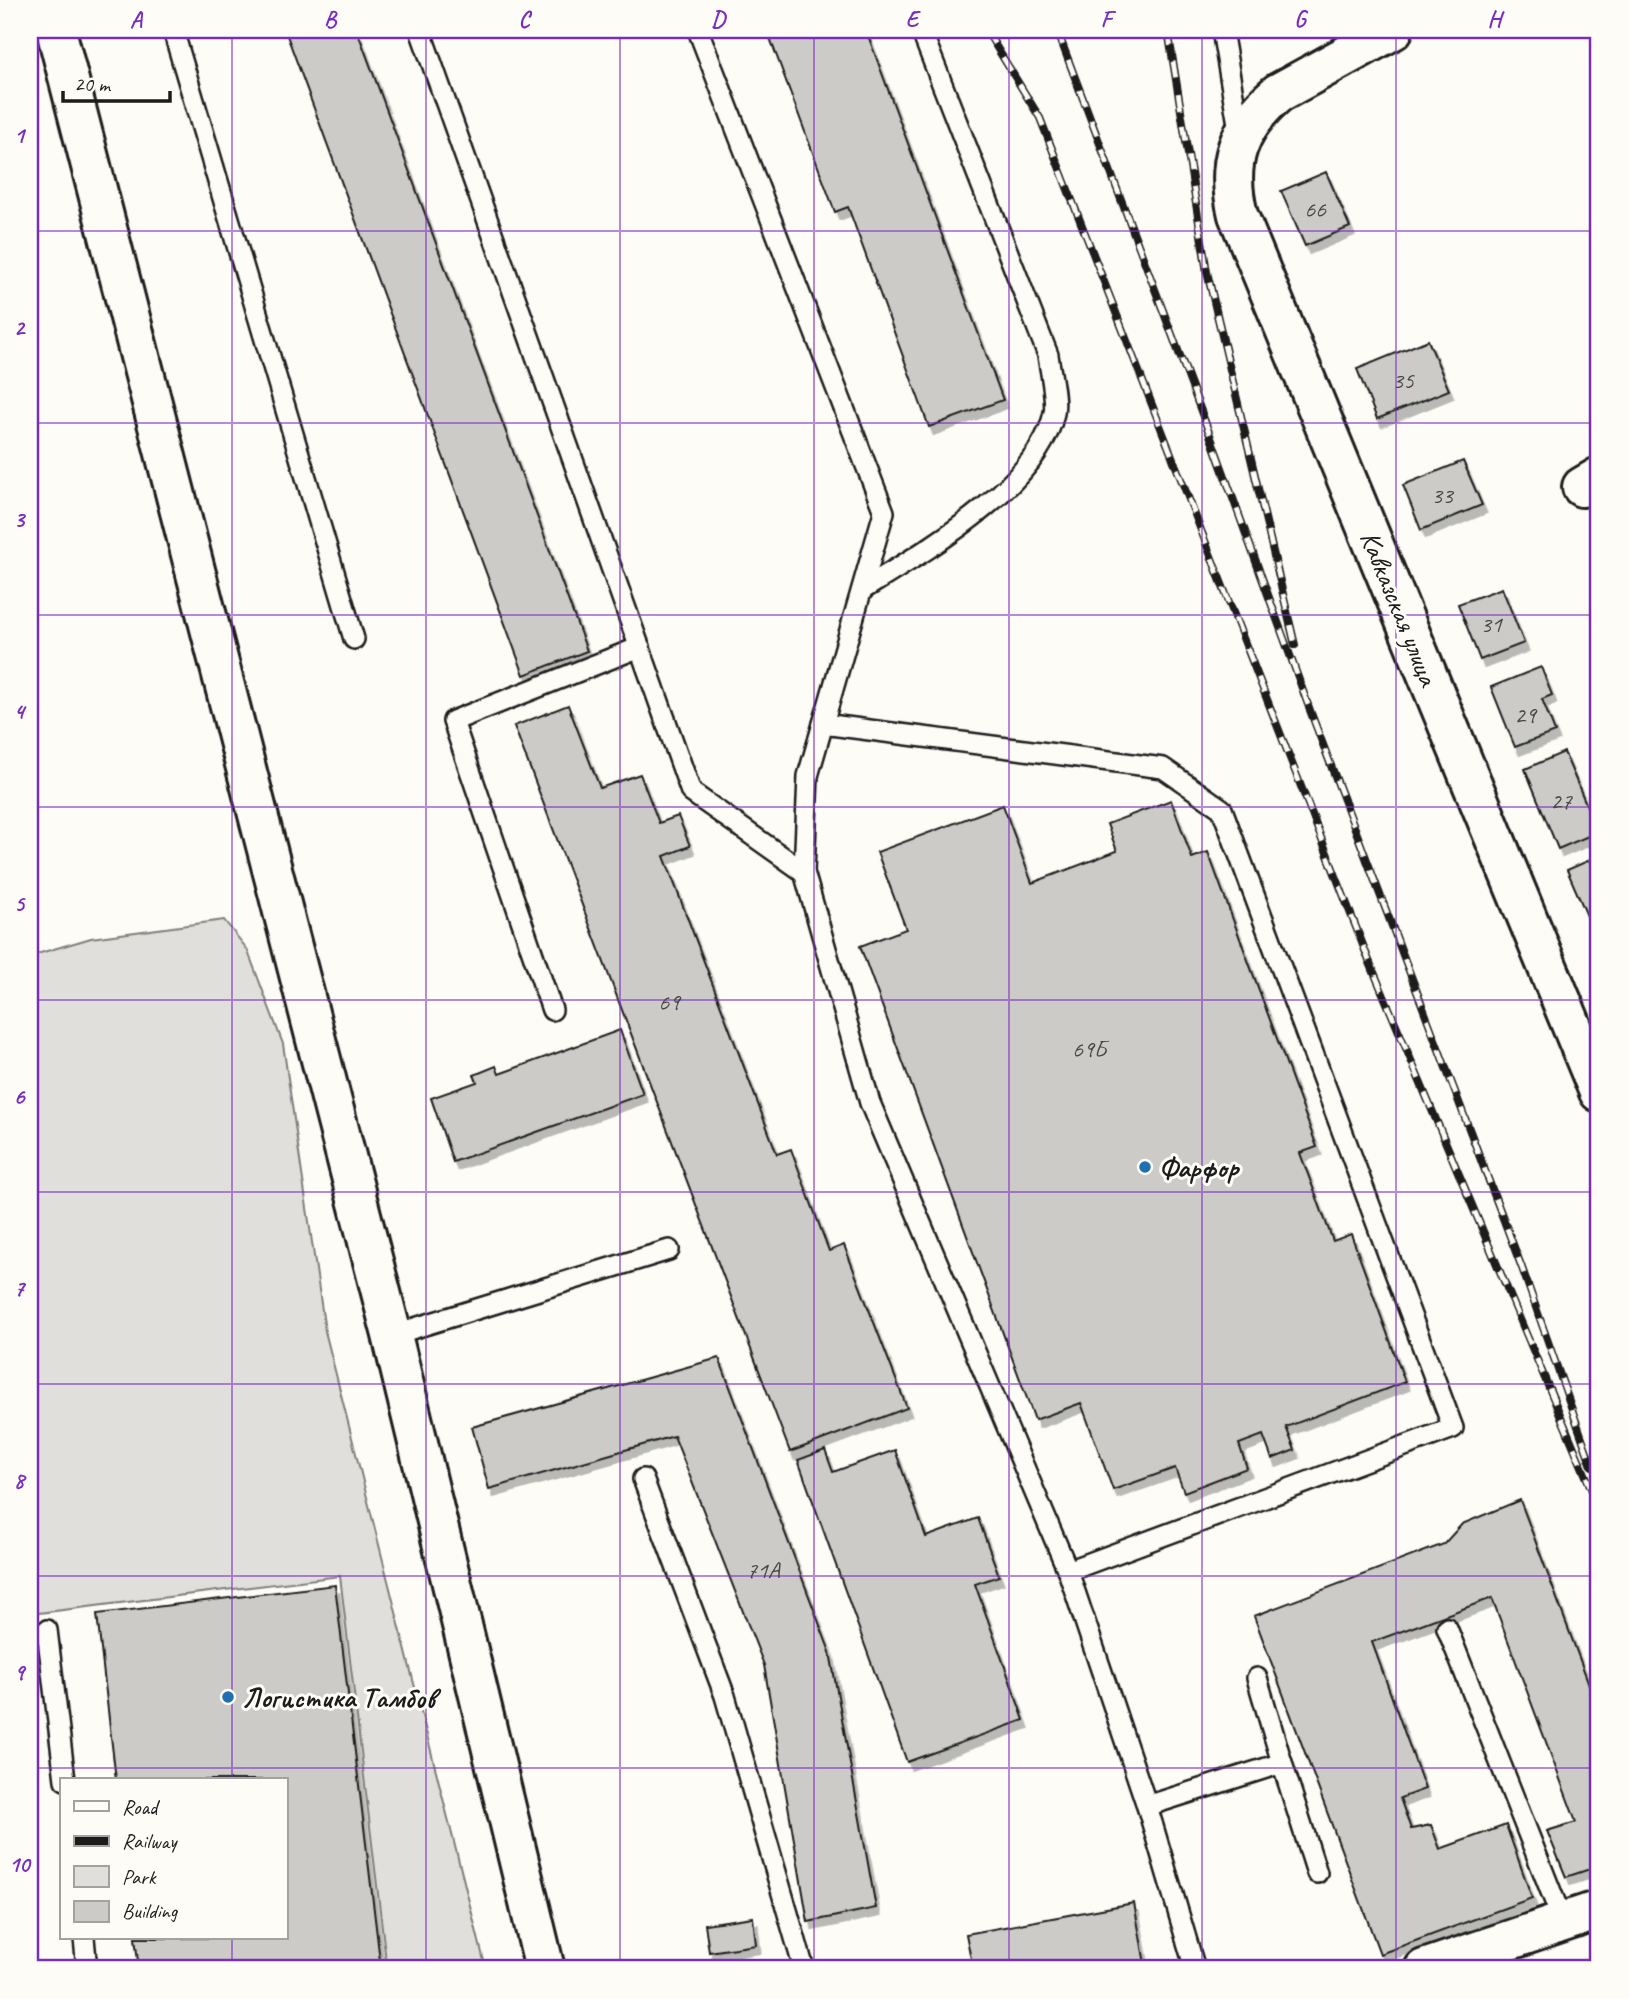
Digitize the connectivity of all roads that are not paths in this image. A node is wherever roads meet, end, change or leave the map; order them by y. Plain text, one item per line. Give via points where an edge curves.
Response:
1 (56, 30) edge
2 (173, 30) edge
3 (421, 30) edge
4 (698, 30) edge
5 (921, 30) edge
6 (1222, 30) edge
7 (1393, 30) edge
8 (1245, 130) junction
9 (862, 590) junction
10 (354, 639) dead end
11 (640, 647) junction
12 (823, 724) junction
13 (804, 872) junction
14 (552, 1010) dead end
15 (1599, 1092) edge
16 (669, 1250) dead end
17 (392, 1335) junction
18 (643, 1479) dead end
19 (1068, 1571) junction
20 (1447, 1628) dead end
21 (47, 1630) dead end
22 (1257, 1678) dead end
23 (1282, 1763) junction
24 (65, 1778) edge
25 (1147, 1806) junction
26 (1317, 1873) dead end
27 (1599, 1910) edge
28 (1563, 1922) junction
29 (84, 1940) edge
30 (87, 1969) edge
31 (545, 1969) edge
32 (804, 1969) edge
33 (1195, 1969) edge
34 (1424, 1969) edge

1 - 17 street
2 - 10 lane
3 - 11 lane
4 - 9 lane via 884,512
5 - 9 lane via 1048,355 1054,412 1038,452 1003,492 944,540
6 - 8 lane
7 - 8 street via 1278,93
8 - 15 street, Кавказская улица via 1232,177 1238,215
9 - 12 lane
11 - 13 lane via 691,792
11 - 14 lane via 453,721
12 - 13 lane via 808,776
12 - 19 lane via 1163,768 1222,809 1453,1428
13 - 19 lane via 870,1103
16 - 17 lane
17 - 31 street
18 - 32 lane via 725,1696
19 - 25 lane
20 - 28 lane
21 - 24 lane
22 - 23 lane
23 - 25 lane
23 - 26 lane
25 - 33 lane
27 - 28 street
28 - 34 street
29 - 30 lane

